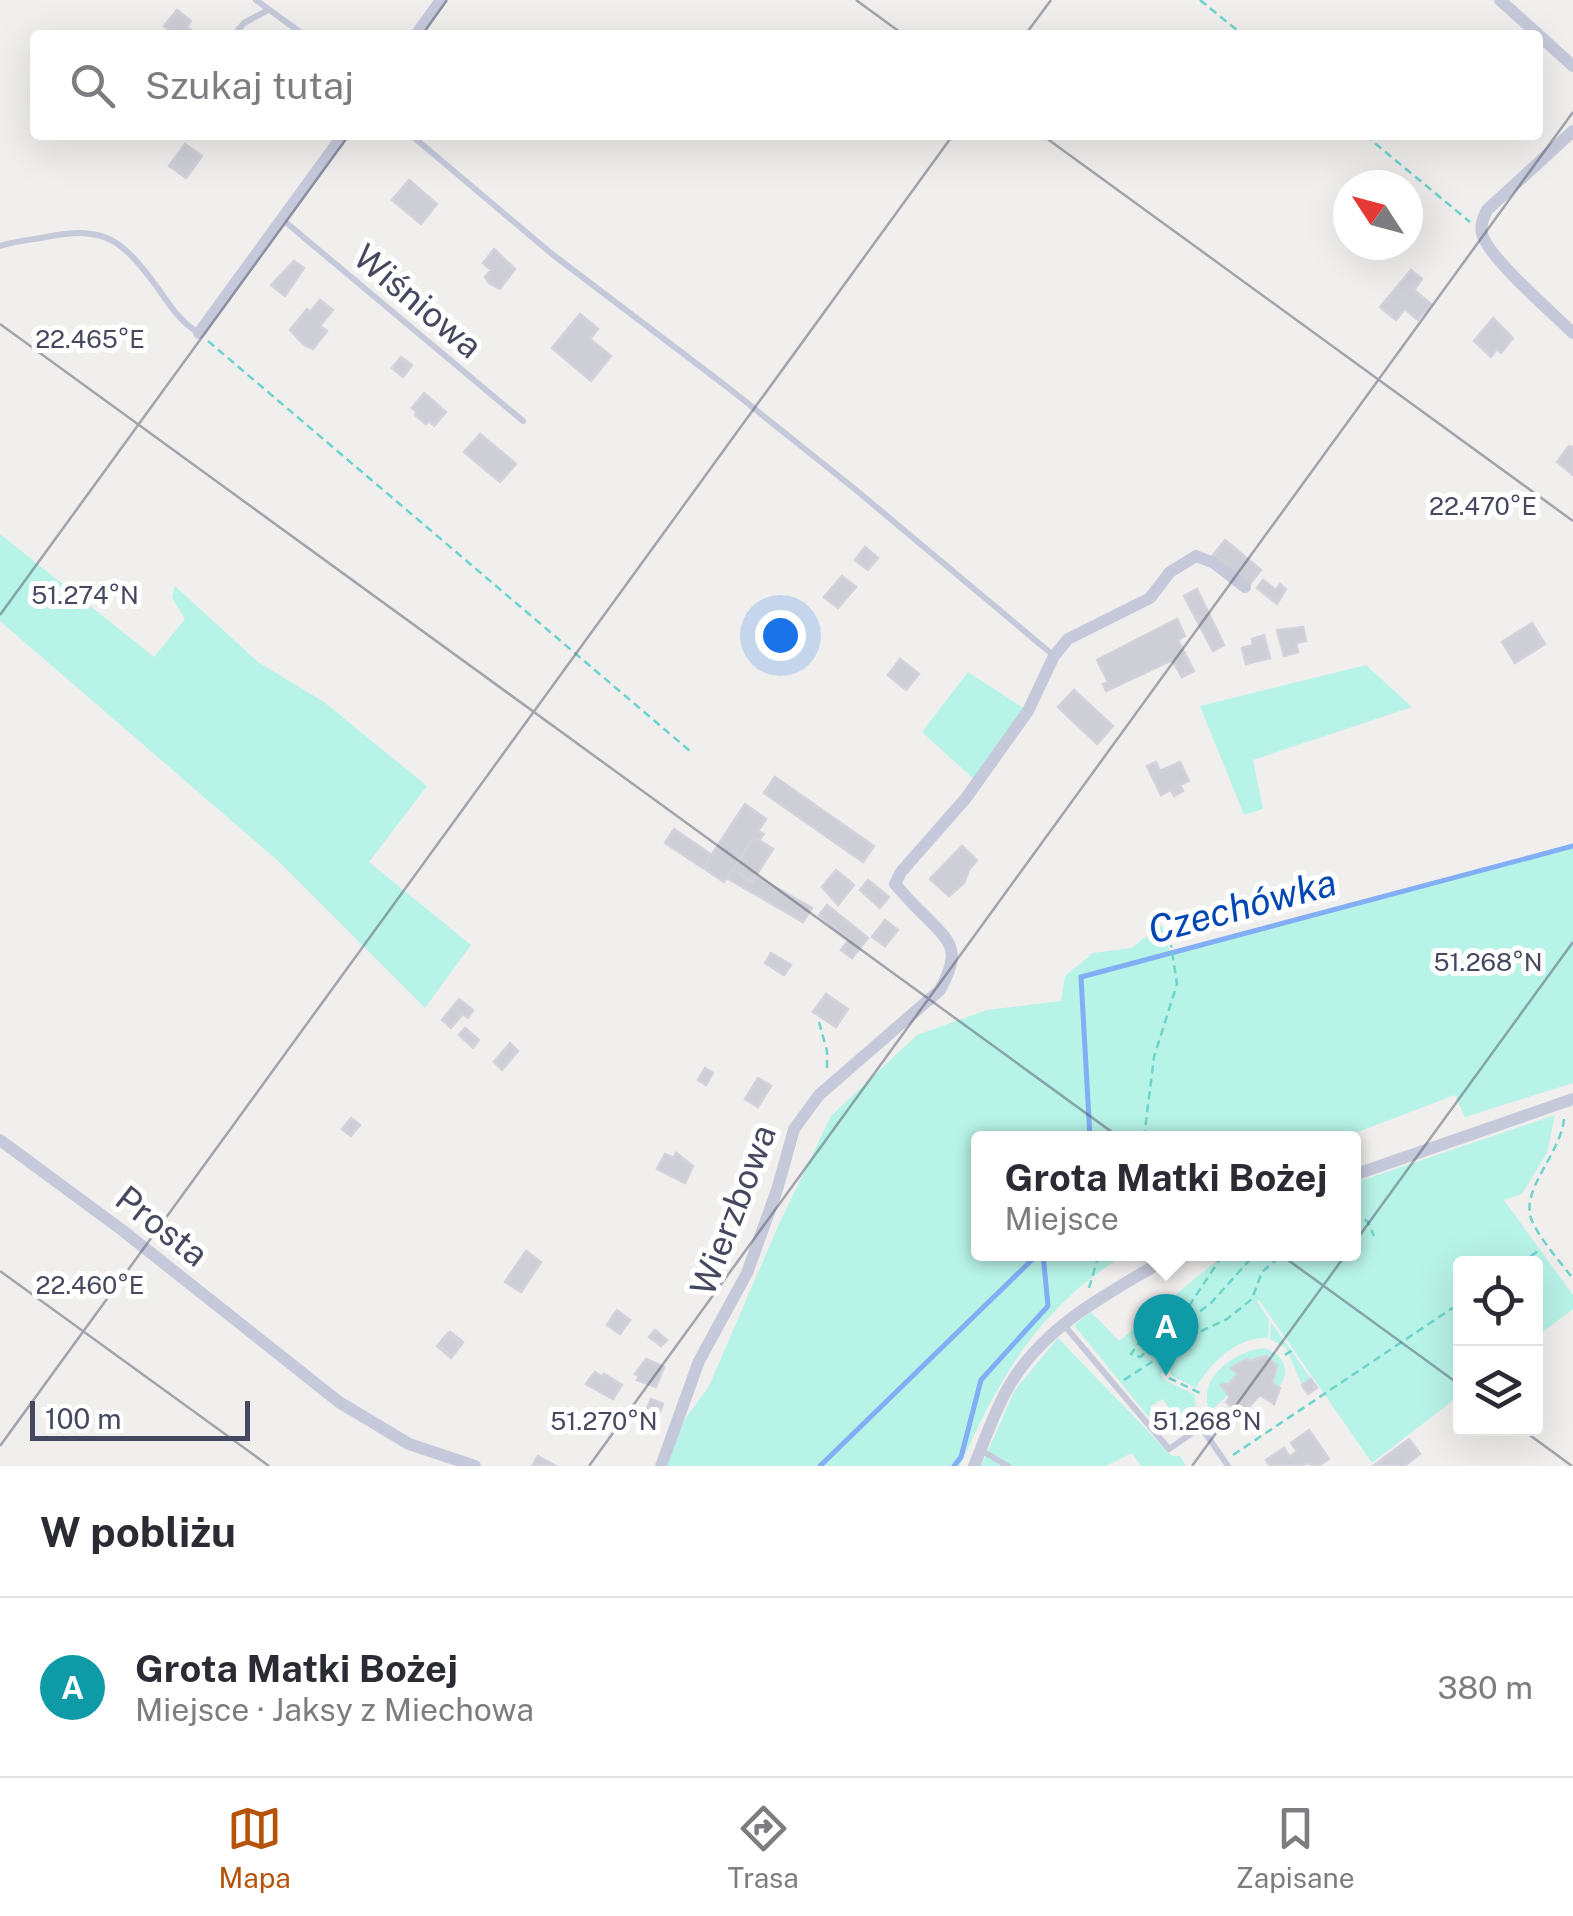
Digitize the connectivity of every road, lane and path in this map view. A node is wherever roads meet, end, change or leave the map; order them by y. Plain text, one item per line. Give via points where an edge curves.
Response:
1 (256, 0) edge
2 (441, 0) edge
3 (1200, 0) edge
4 (1500, 0) edge
5 (268, 10) junction
6 (239, 30) edge
7 (297, 30) edge
8 (420, 30) edge
9 (1237, 30) edge
10 (1533, 30) edge
11 (1543, 39) edge
12 (1573, 66) edge
13 (1573, 131) edge
14 (340, 140) edge
15 (418, 140) edge
16 (1371, 140) edge
17 (282, 219) junction
18 (1482, 234) junction
19 (0, 246) edge
20 (199, 333) junction
21 (1573, 333) edge
22 (523, 421) dead end
23 (1245, 587) dead end
24 (1054, 656) junction
25 (690, 751) dead end
26 (1171, 945) dead end
27 (819, 1022) dead end
28 (819, 1095) junction
29 (1568, 1101) edge
30 (1145, 1131) edge
31 (0, 1140) edge
32 (1361, 1173) edge
33 (1361, 1217) edge
34 (1374, 1236) dead end
35 (1538, 1251) dead end
36 (1531, 1256) edge
37 (1096, 1261) edge
38 (1164, 1261) edge
39 (1219, 1261) edge
40 (1249, 1261) edge
41 (1275, 1261) edge
42 (1573, 1279) edge
43 (1084, 1308) junction
44 (1453, 1308) edge
45 (1063, 1324) junction
46 (1296, 1348) dead end
47 (1285, 1355) dead end
48 (1169, 1378) dead end
49 (1119, 1390) junction
50 (1200, 1393) dead end
51 (1230, 1405) dead end
52 (1202, 1427) junction
53 (980, 1450) junction
54 (1226, 1463) edge
55 (475, 1466) edge
56 (661, 1466) edge
57 (974, 1466) edge
58 (1008, 1466) edge

1 - 5 lane
2 - 8 street
3 - 9 path
4 - 10 street
5 - 6 lane
5 - 7 lane
11 - 12 street
13 - 18 street via 1487,210
14 - 17 street
15 - 24 lane
16 - 18 path
17 - 20 street
17 - 22 lane, Wiśniowa
18 - 21 street via 1492,253
19 - 20 lane via 93,232 117,243
20 - 25 path
23 - 24 street via 1196,556 1170,572 1150,598 1068,639
24 - 28 street, Wierzbowa via 1028,711 896,884 947,936 952,968 940,990
26 - 30 path via 1178,984 1154,1057
27 - 28 path via 827,1075
28 - 56 street, Wierzbowa via 794,1129 747,1273 699,1361
29 - 32 street
29 - 42 path via 1555,1154 1527,1207
31 - 55 street, Prosta via 379,1428
33 - 34 path
35 - 36 path
37 - 43 path
38 - 43 street
39 - 40 path via 1189,1306 1143,1337 1131,1354 1140,1357 1212,1303
41 - 49 path via 1262,1272 1252,1300 1136,1371
43 - 45 street
44 - 54 path
45 - 49 lane
45 - 53 street via 1015,1376
46 - 47 path
48 - 50 path
49 - 52 lane via 1170,1448
51 - 52 path
52 - 54 lane
53 - 57 street
53 - 58 lane

